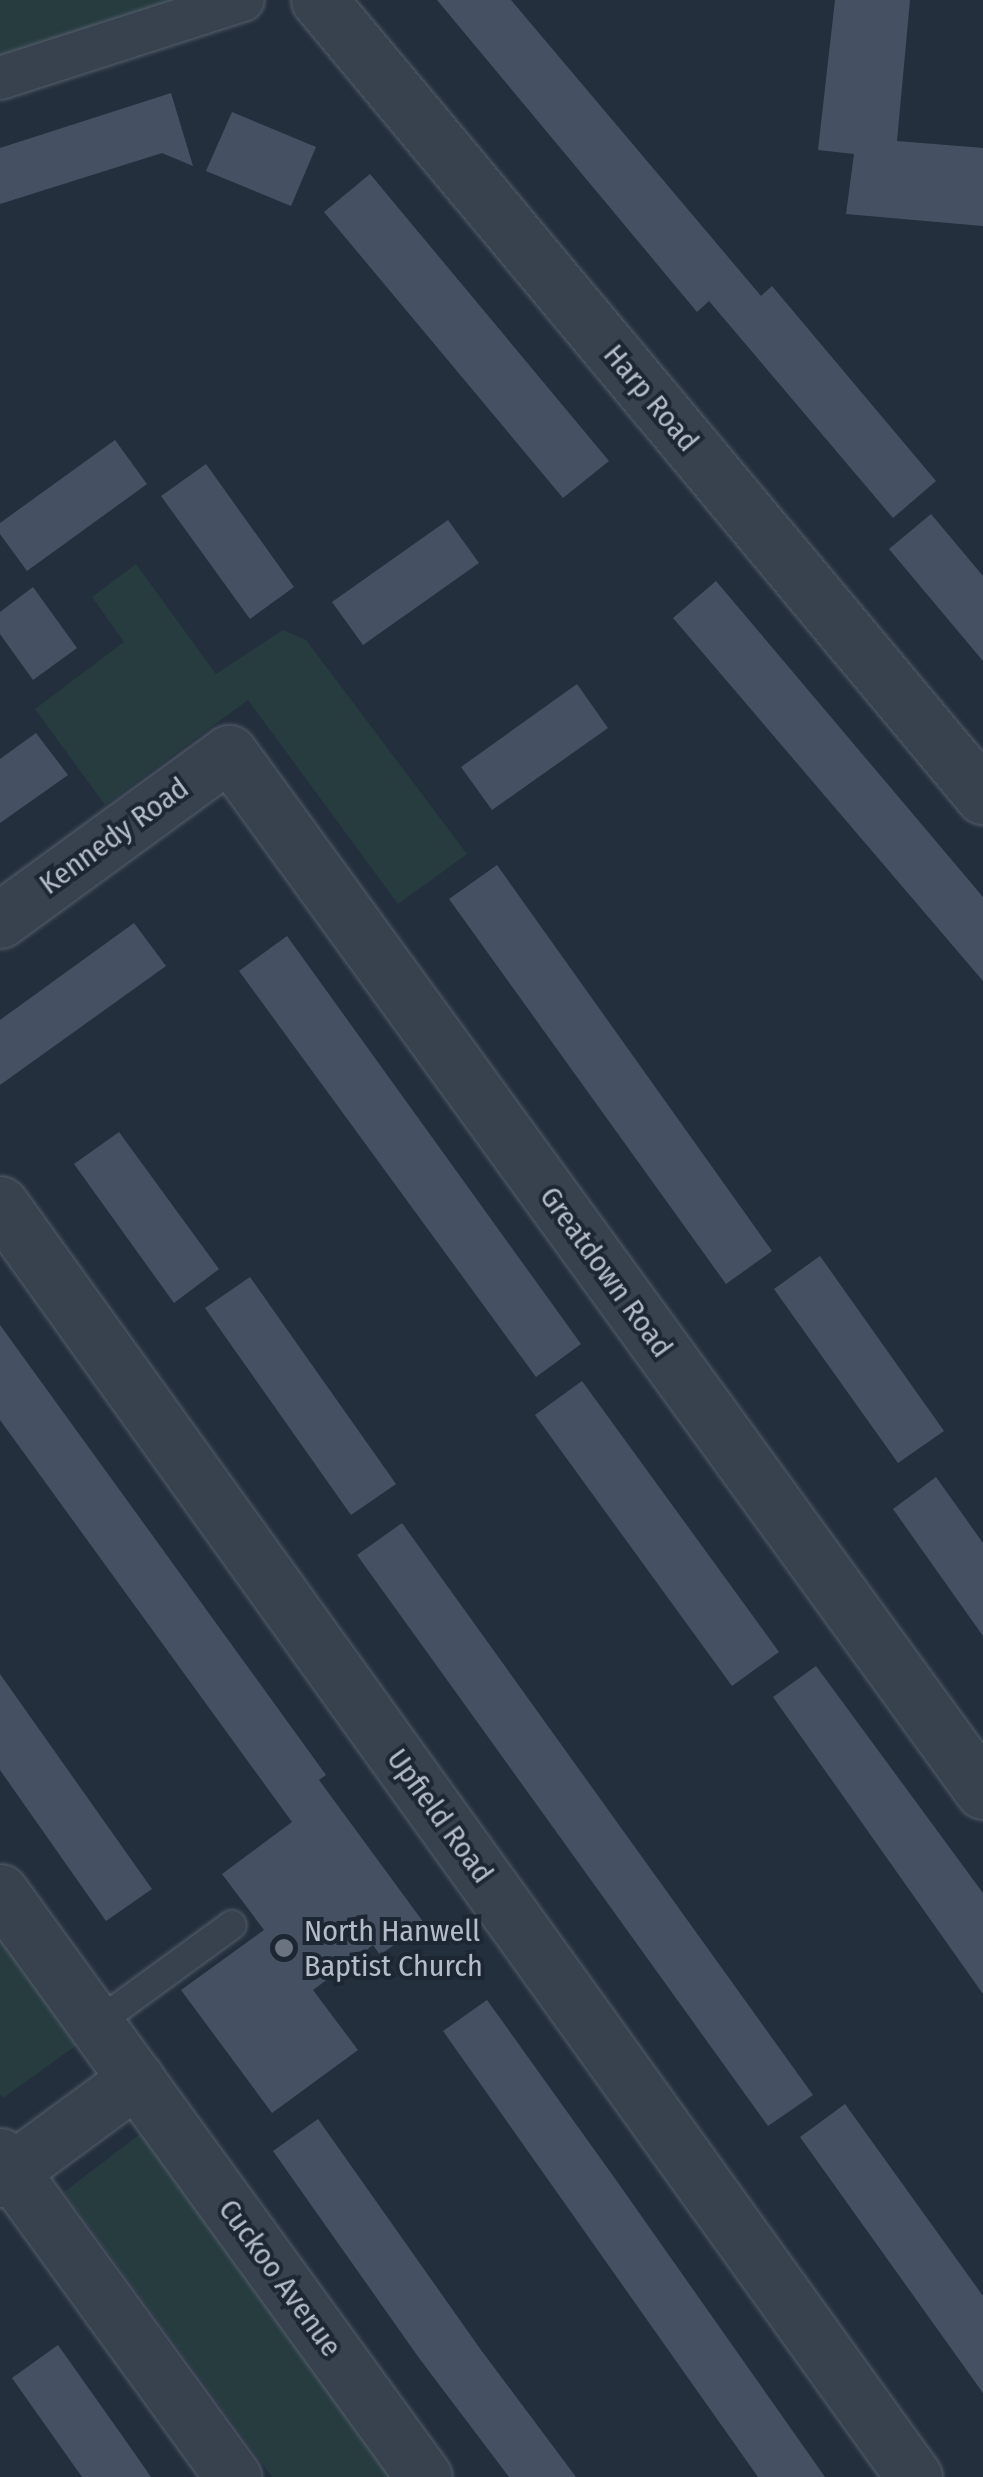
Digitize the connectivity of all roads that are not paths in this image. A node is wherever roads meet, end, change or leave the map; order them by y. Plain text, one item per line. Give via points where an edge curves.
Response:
1 (243, 0) edge
2 (319, 0) edge
3 (0, 78) edge
4 (229, 753) joint
5 (983, 796) edge
6 (0, 920) edge
7 (0, 1204) edge
8 (983, 1791) edge
9 (0, 1892) edge
10 (232, 1925) dead end
11 (96, 2024) junction
12 (136, 2079) junction
13 (4, 2169) edge
14 (233, 2477) edge
15 (424, 2477) edge
16 (914, 2477) edge

1 - 3 street
2 - 5 street, Harp Road
4 - 6 street, Kennedy Road
4 - 8 street, Greatdown Road
7 - 16 street, Upfield Road
9 - 11 street, Cuckoo Avenue
10 - 11 lane
11 - 12 street, Cuckoo Avenue
12 - 13 street
12 - 15 street, Cuckoo Avenue
13 - 14 street

